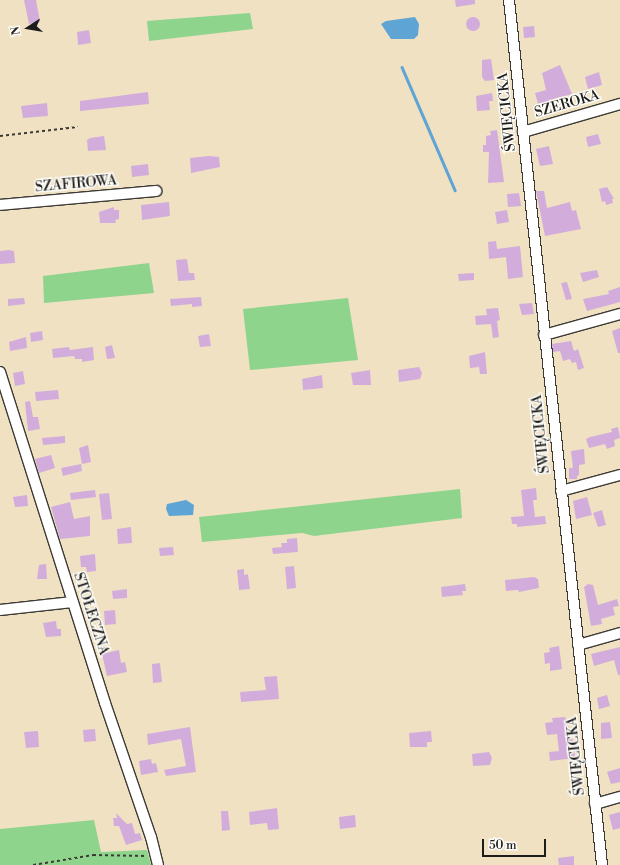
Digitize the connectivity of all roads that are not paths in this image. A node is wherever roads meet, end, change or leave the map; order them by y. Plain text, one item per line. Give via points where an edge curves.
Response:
1 (509, 0) edge
2 (620, 104) edge
3 (522, 132) junction
4 (156, 191) dead end
5 (0, 205) edge
6 (620, 314) edge
7 (544, 335) junction
8 (0, 372) edge
9 (620, 475) edge
10 (561, 491) junction
11 (73, 602) junction
12 (0, 610) edge
13 (620, 633) edge
14 (578, 645) junction
15 (620, 797) edge
16 (595, 804) junction
17 (157, 861) edge
18 (602, 865) edge

1 - 3 street, ŚWIĘCICKA
2 - 3 street, SZEROKA
3 - 7 street, ŚWIĘCICKA
4 - 5 street, SZAFIROWA
6 - 7 street
7 - 10 street, ŚWIĘCICKA
8 - 11 street, STOŁECZNA
9 - 10 street
10 - 14 street, ŚWIĘCICKA
11 - 12 street
11 - 17 street, STOŁECZNA
13 - 14 street
14 - 16 street, ŚWIĘCICKA
15 - 16 street
16 - 18 street, ŚWIĘCICKA

